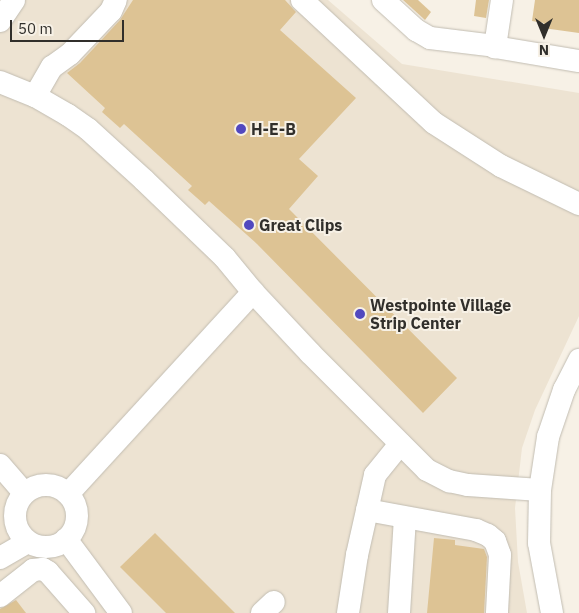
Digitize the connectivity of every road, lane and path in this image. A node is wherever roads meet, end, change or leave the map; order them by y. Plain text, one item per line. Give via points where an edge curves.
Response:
1 (14, 0) edge
2 (116, 0) edge
3 (302, 0) edge
4 (383, 0) edge
5 (502, 0) edge
6 (0, 21) edge
7 (495, 46) junction
8 (579, 61) edge
9 (0, 82) edge
10 (35, 96) junction
11 (579, 204) edge
12 (253, 292) junction
13 (579, 360) edge
14 (400, 444) junction
15 (0, 465) edge
16 (540, 490) junction
17 (24, 493) junction
18 (68, 494) junction
19 (367, 510) junction
20 (405, 518) junction
21 (15, 537) edge
22 (66, 539) junction
23 (0, 558) edge
24 (0, 596) edge
25 (84, 613) edge
26 (121, 613) edge
27 (348, 613) edge
28 (398, 613) edge
29 (497, 613) edge
30 (552, 613) edge

1 - 6 street
2 - 10 street via 111,11 70,54 52,67
3 - 11 street via 434,123 501,166
4 - 7 street via 416,30 430,38
5 - 7 street
7 - 8 street
9 - 10 street
10 - 12 street via 88,129 225,258
12 - 14 street
12 - 18 street
13 - 16 street via 564,390 548,437
14 - 16 street via 427,470 449,481 478,487
14 - 19 street via 375,475
15 - 17 street
16 - 30 street via 540,551
17 - 18 street via 32,487 52,485
17 - 21 street via 15,510
18 - 22 street via 77,513 76,523
19 - 20 street
19 - 27 street
20 - 28 street
20 - 29 street via 476,530 495,541 500,554
21 - 22 street via 48,547
21 - 23 street
22 - 26 street
24 - 25 street via 33,570 43,569

